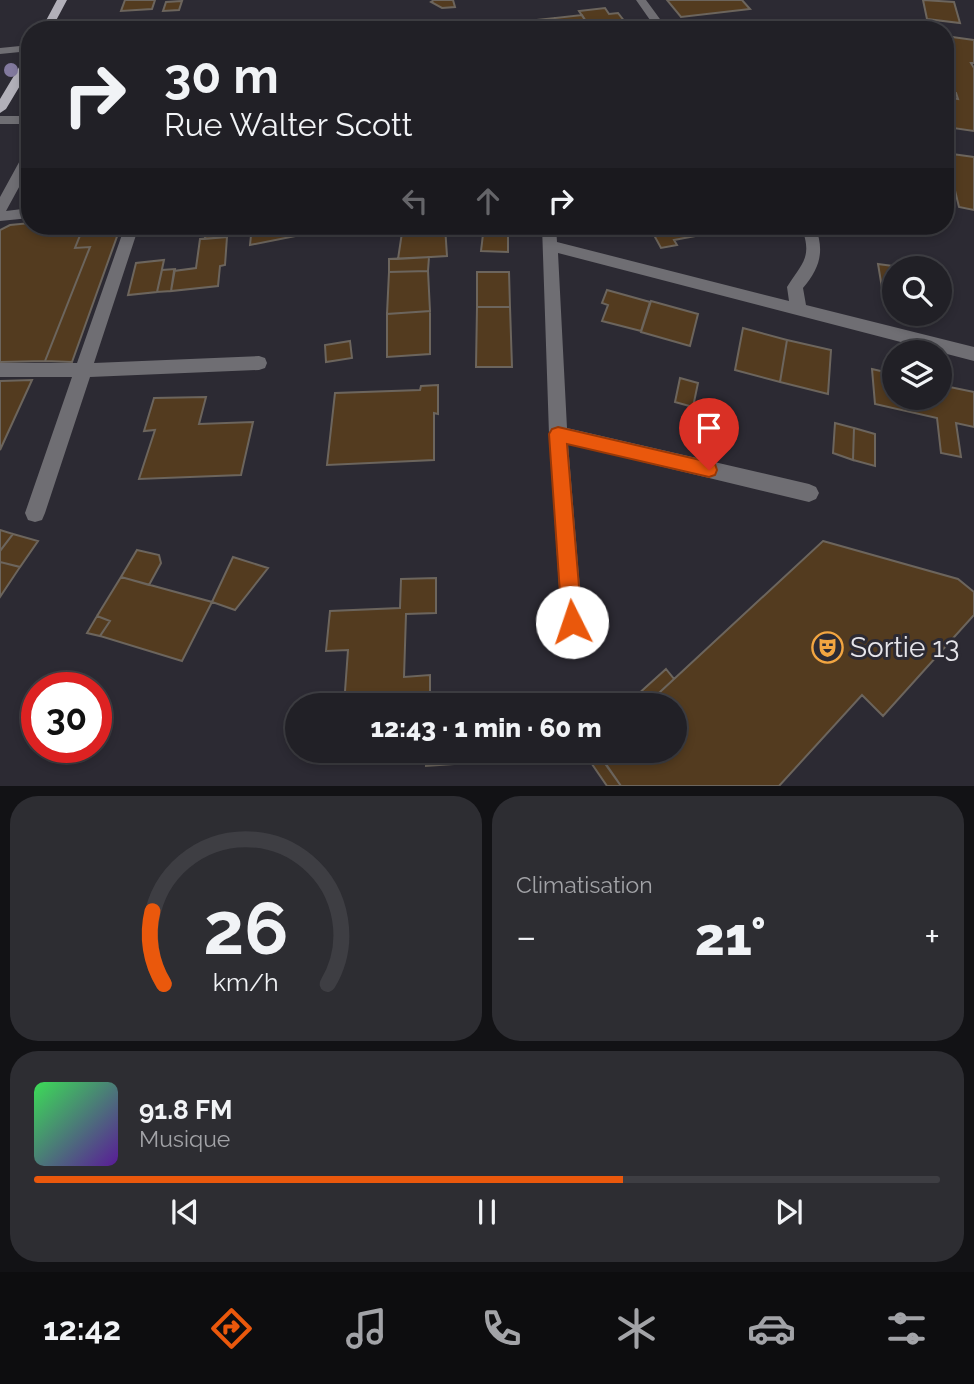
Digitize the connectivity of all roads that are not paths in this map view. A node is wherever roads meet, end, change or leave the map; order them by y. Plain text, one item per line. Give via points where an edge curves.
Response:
1 (62, 0) edge
2 (641, 0) edge
3 (51, 21) edge
4 (656, 21) edge
5 (21, 49) edge
6 (0, 51) edge
7 (21, 74) edge
8 (0, 109) edge
9 (0, 120) edge
10 (21, 120) edge
11 (21, 171) edge
12 (0, 209) edge
13 (21, 214) edge
14 (0, 216) edge
15 (129, 235) edge
16 (550, 235) edge
17 (812, 235) edge
18 (551, 246) junction
19 (798, 307) junction
20 (974, 354) edge
21 (259, 362) dead end
22 (0, 370) edge
23 (83, 370) junction
24 (558, 434) junction
25 (809, 493) dead end
26 (35, 513) dead end
27 (574, 649) dead end

1 - 3 main road
2 - 4 street
5 - 6 street
7 - 8 main road
9 - 10 street
11 - 12 street
13 - 14 street
15 - 23 street
16 - 18 street
17 - 19 street via 816,244 811,269 796,287
18 - 19 street
18 - 24 street
19 - 20 street
21 - 23 street
22 - 23 street
23 - 26 street
24 - 25 street
24 - 27 street

